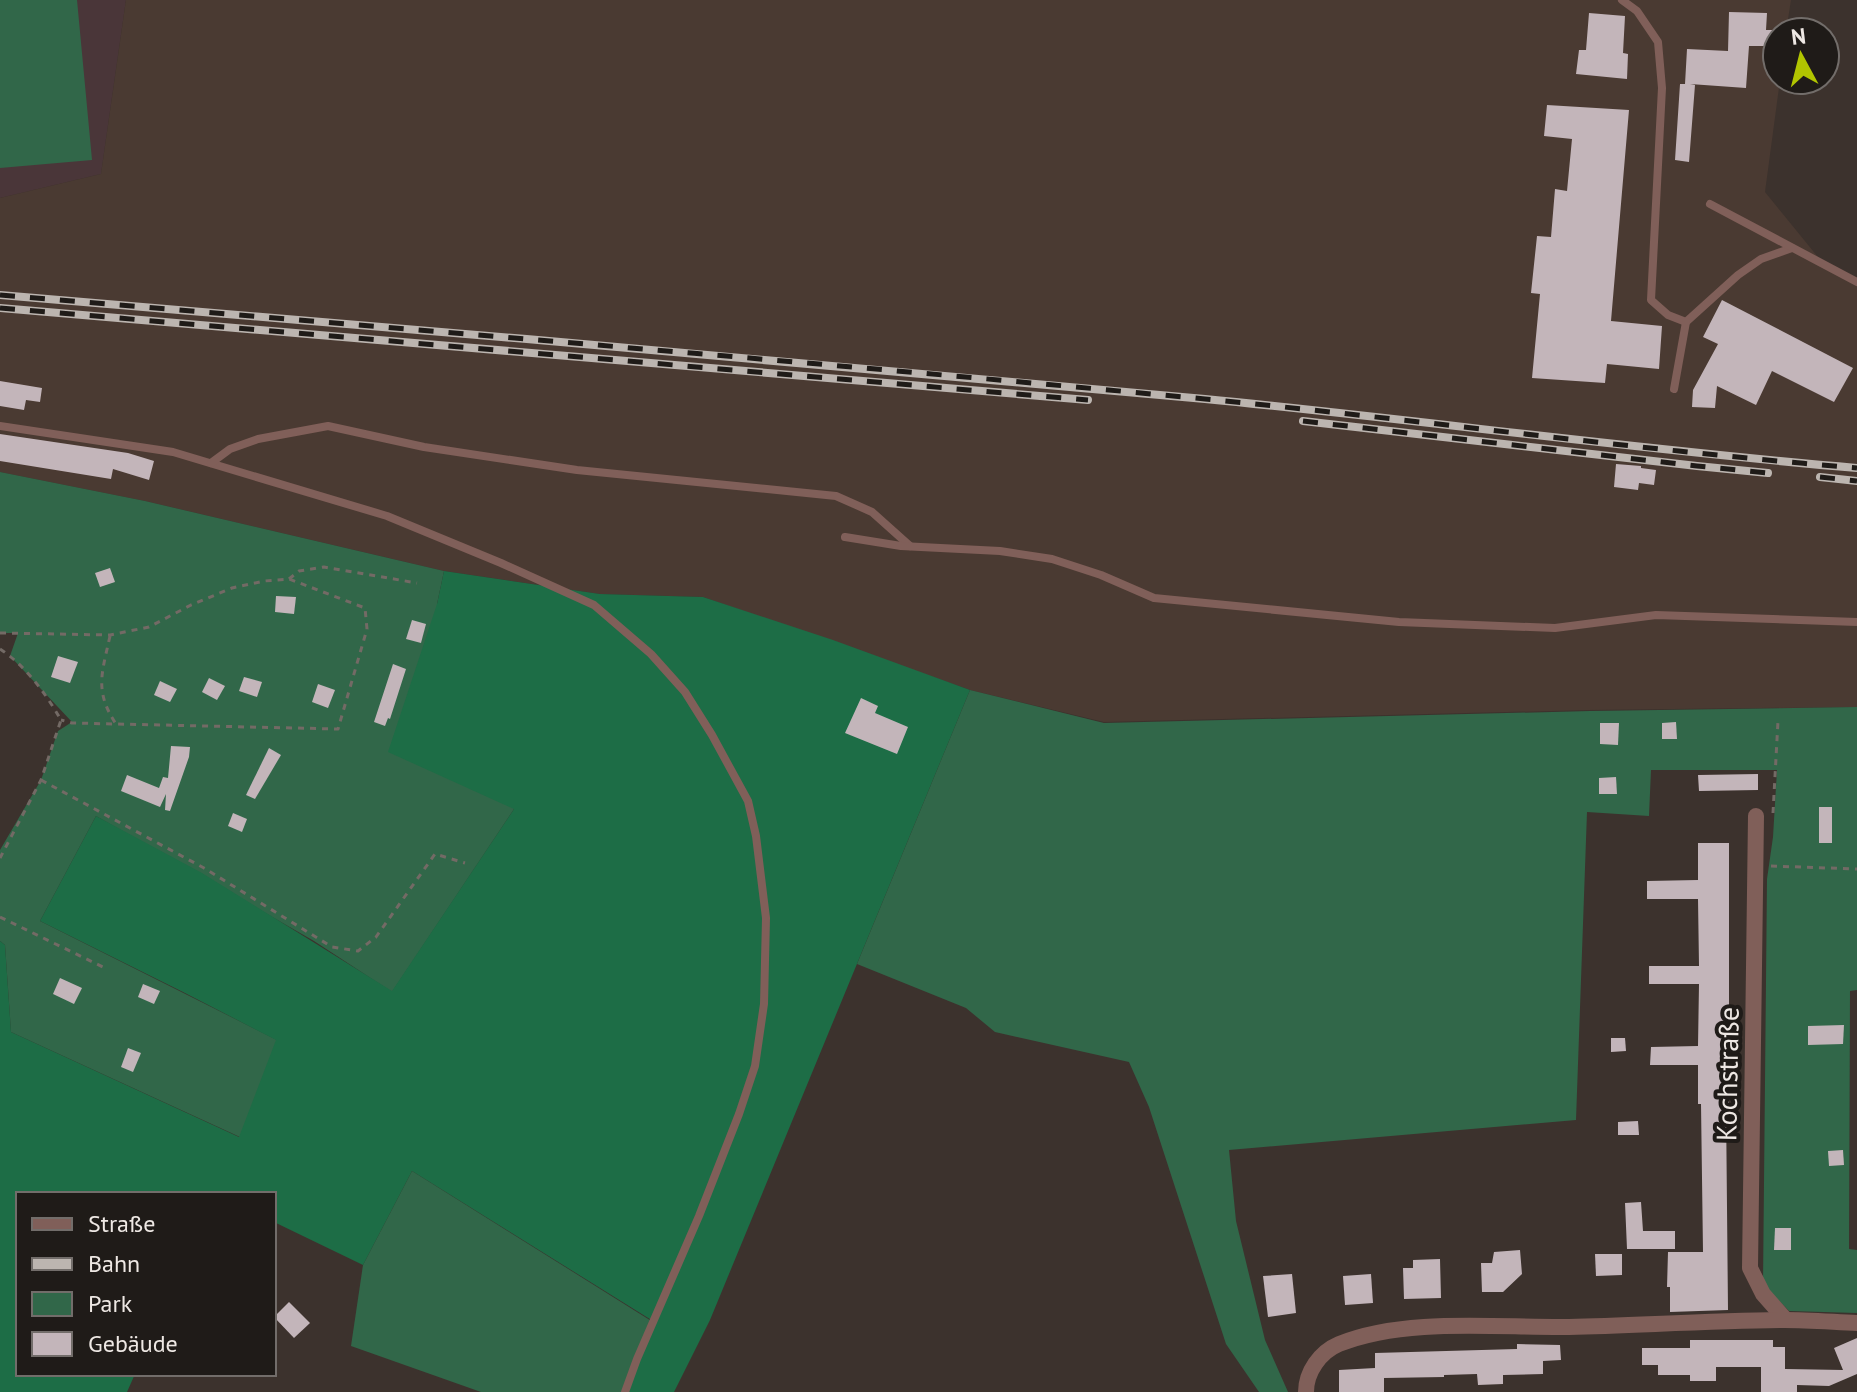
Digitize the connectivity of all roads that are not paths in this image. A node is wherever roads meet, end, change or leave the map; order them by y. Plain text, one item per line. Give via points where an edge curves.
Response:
1 (1622, 0) edge
2 (1710, 204) dead end
3 (1792, 248) junction
4 (1857, 282) edge
5 (1686, 322) junction
6 (1674, 389) dead end
7 (0, 426) edge
8 (211, 463) junction
9 (845, 537) dead end
10 (911, 546) junction
11 (1857, 622) edge
12 (1756, 816) dead end
13 (1786, 1320) junction
14 (1857, 1323) edge
15 (625, 1392) edge
16 (1306, 1392) edge

1 - 5 lane via 1637,11 1658,42 1662,88 1651,300
2 - 3 lane
3 - 4 lane
3 - 5 lane via 1761,259 1738,275
5 - 6 lane
7 - 8 lane via 173,452
8 - 10 lane via 258,439 328,426 577,470 836,496 872,512
8 - 15 lane via 387,516 594,605 685,692 748,801 766,918 764,1004 755,1066
9 - 10 lane
10 - 11 lane via 1052,559 1154,598 1399,622 1555,628 1656,615
12 - 13 street, Kochstraße via 1750,1268 1763,1294
13 - 14 street
13 - 16 street via 1424,1327 1375,1333 1335,1346 1313,1366

